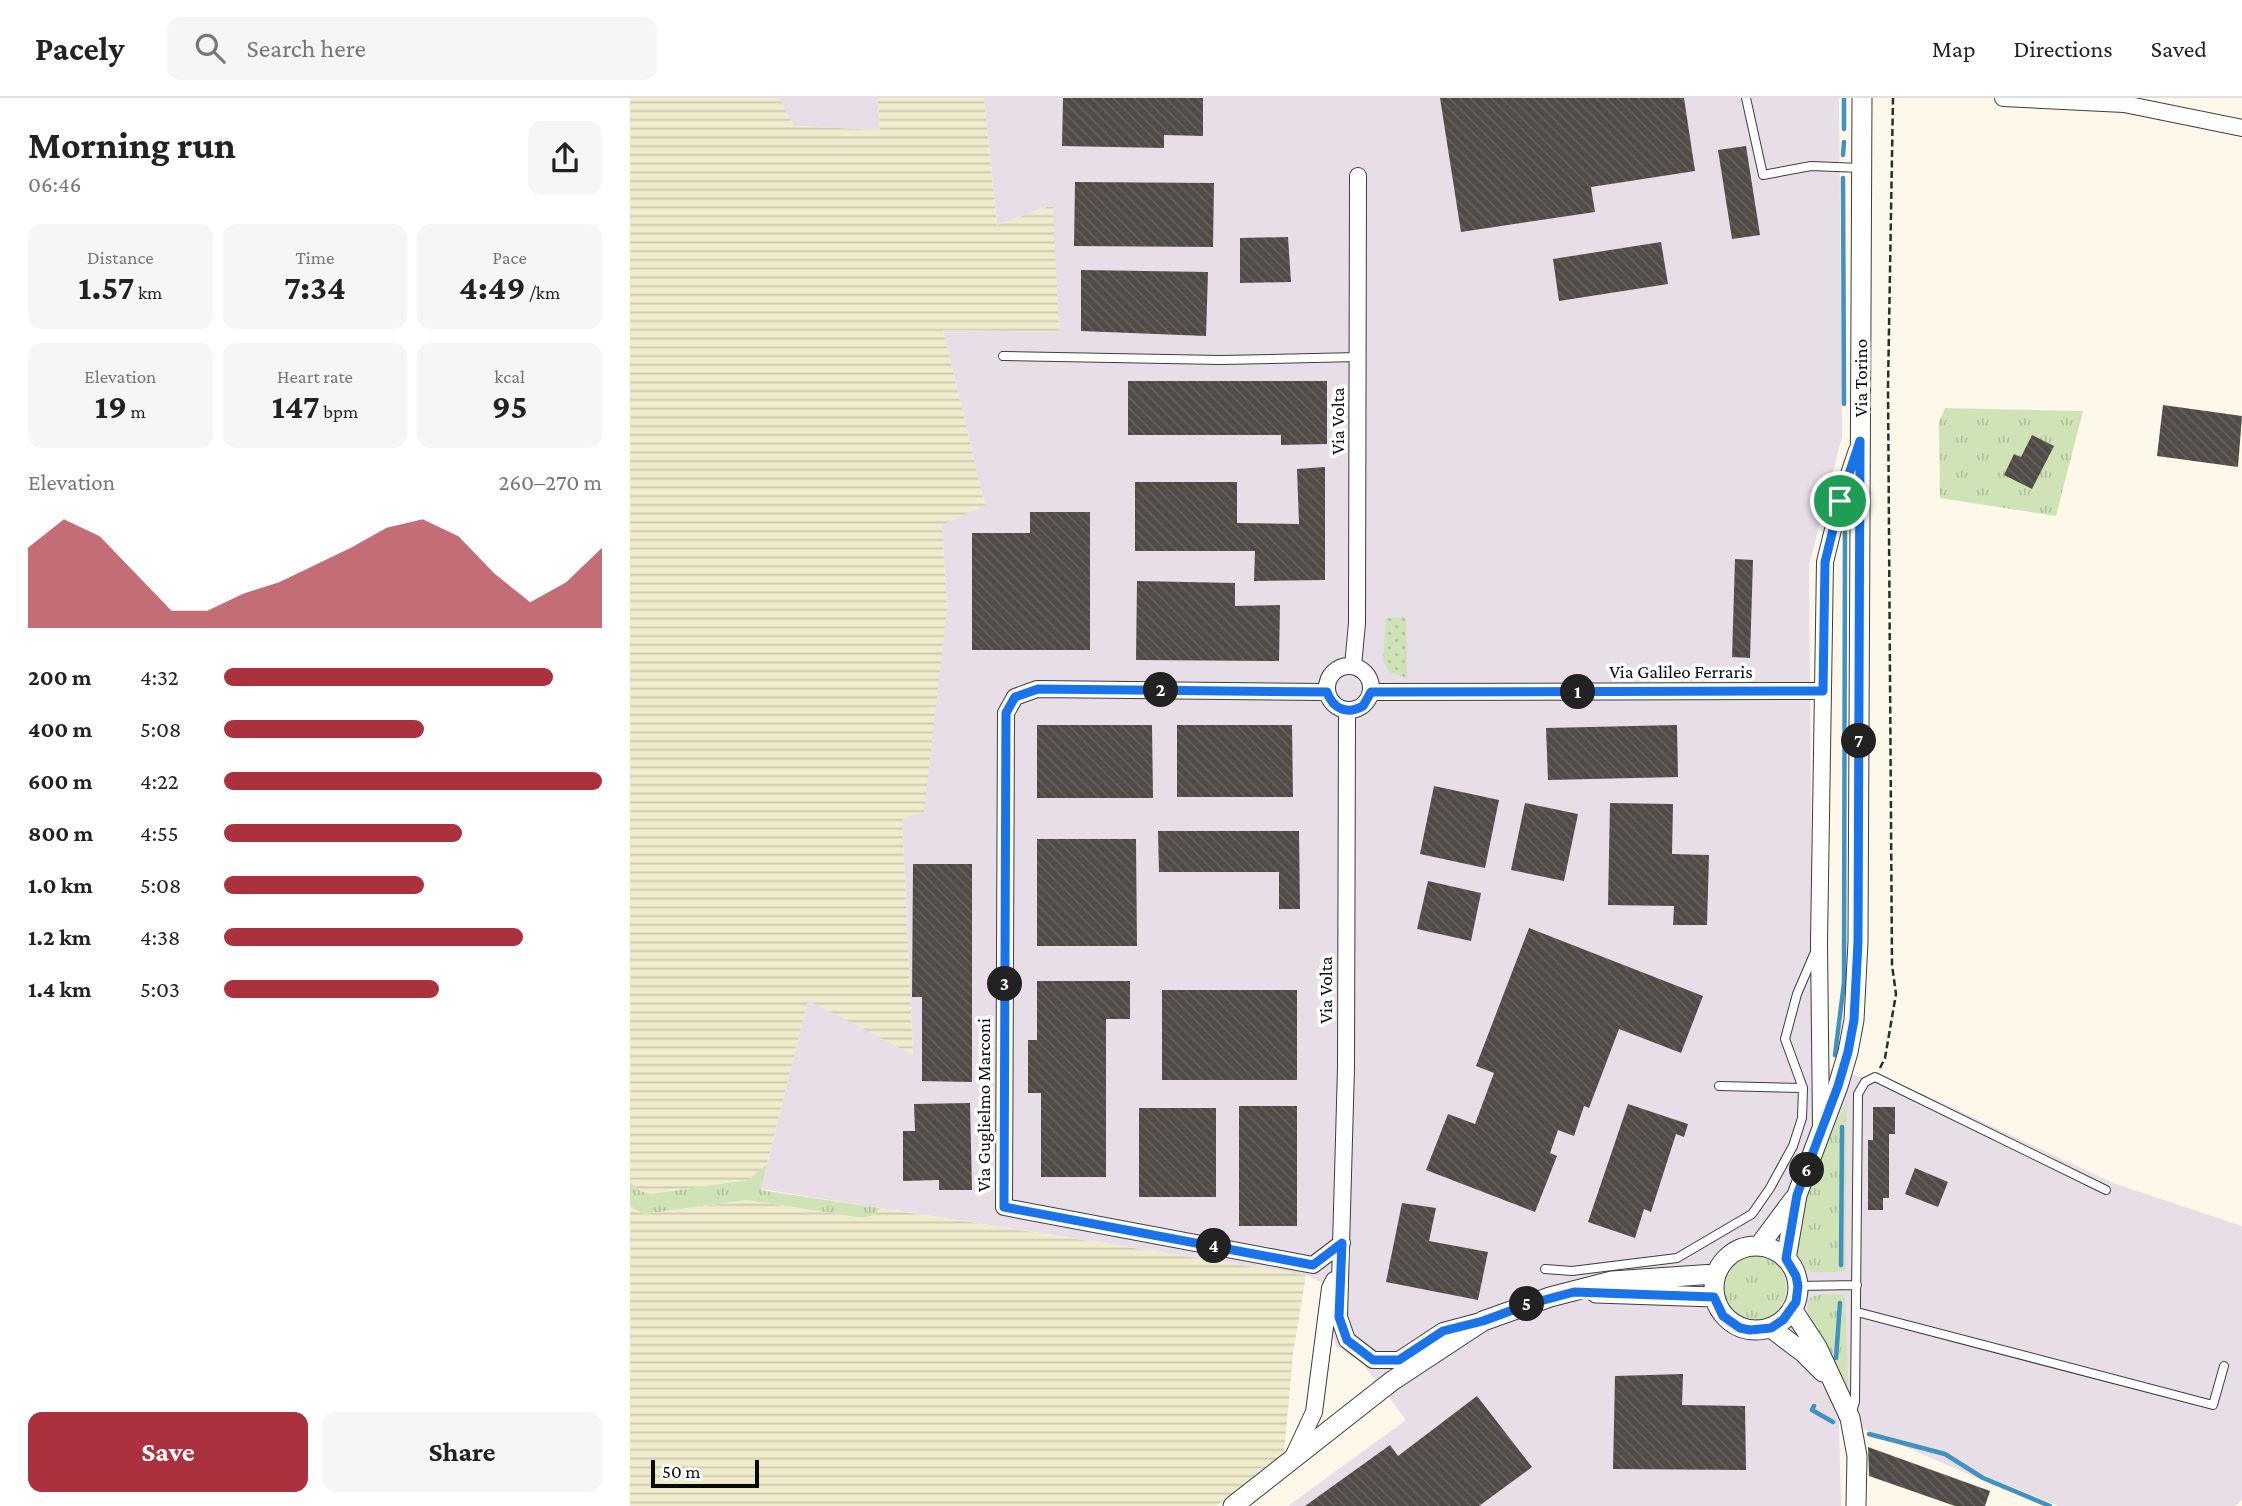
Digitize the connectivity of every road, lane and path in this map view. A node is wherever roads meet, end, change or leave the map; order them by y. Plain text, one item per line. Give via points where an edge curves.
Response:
1 (1746, 98) edge
2 (1862, 98) edge
3 (1893, 98) edge
4 (2003, 98) edge
5 (2242, 128) edge
6 (1861, 168) junction
7 (1358, 176) dead end
8 (1003, 356) dead end
9 (1358, 357) junction
10 (1860, 441) junction
11 (1353, 666) junction
12 (1823, 691) junction
13 (1327, 692) junction
14 (1371, 692) junction
15 (1347, 710) junction
16 (1819, 943) junction
17 (1875, 1077) junction
18 (1719, 1086) dead end
19 (1802, 1088) junction
20 (1821, 1133) junction
21 (2106, 1190) dead end
22 (1797, 1195) junction
23 (1342, 1243) junction
24 (1759, 1246) junction
25 (1786, 1259) junction
26 (1341, 1269) junction
27 (1545, 1269) dead end
28 (1715, 1274) junction
29 (1857, 1285) junction
30 (1798, 1286) junction
31 (1574, 1292) junction
32 (1714, 1297) junction
33 (1793, 1309) junction
34 (1857, 1312) junction
35 (1483, 1321) junction
36 (1771, 1328) junction
37 (2224, 1366) dead end
38 (1836, 1390) junction
39 (1850, 1418) junction
40 (1292, 1459) junction
41 (1233, 1506) edge
42 (1856, 1506) edge

1 - 6 lane via 1763,175 1811,166
2 - 6 street, Via Torino
3 - 17 path via 1888,537 1896,994 1885,1058
4 - 5 street via 2124,104
6 - 10 street, Via Torino
7 - 9 street, Via Volta
8 - 9 lane
9 - 11 street, Via Volta
10 - 12 street via 1825,562
10 - 20 street, Via Torino via 1854,1020
11 - 13 street via 1336,670
11 - 14 street via 1367,675
12 - 14 street, Via Galileo Ferraris
12 - 16 street
13 - 15 street via 1337,707
13 - 23 street, Via Guglielmo Marconi via 1038,689 1015,697 1006,713 1004,1207 1313,1265
14 - 15 street via 1363,706
15 - 23 street, Via Volta
16 - 19 lane via 1784,1039
16 - 20 street
17 - 21 lane
17 - 29 lane via 1865,1082 1858,1094
18 - 19 lane
19 - 27 lane via 1802,1118 1793,1146 1752,1214 1677,1258 1572,1271
20 - 22 street, Via Torino
22 - 24 street, Via Torino
22 - 25 street, Via Torino
23 - 26 street, Via Volta
24 - 25 street
24 - 28 street via 1732,1252
25 - 30 street
26 - 35 street, Via Volta via 1339,1317 1347,1340 1373,1360 1399,1360 1443,1331
26 - 40 street, Via Volta via 1330,1288 1314,1412
28 - 31 street via 1612,1281
28 - 32 street
29 - 30 lane
29 - 34 lane
30 - 33 street
31 - 32 street
31 - 35 street
32 - 36 street via 1723,1316 1740,1328
33 - 36 street
33 - 38 street
34 - 37 lane via 2213,1405
34 - 39 lane via 1855,1402
35 - 40 street via 1392,1381
36 - 38 street via 1804,1353
38 - 39 street
39 - 42 street via 1857,1455
40 - 41 street

